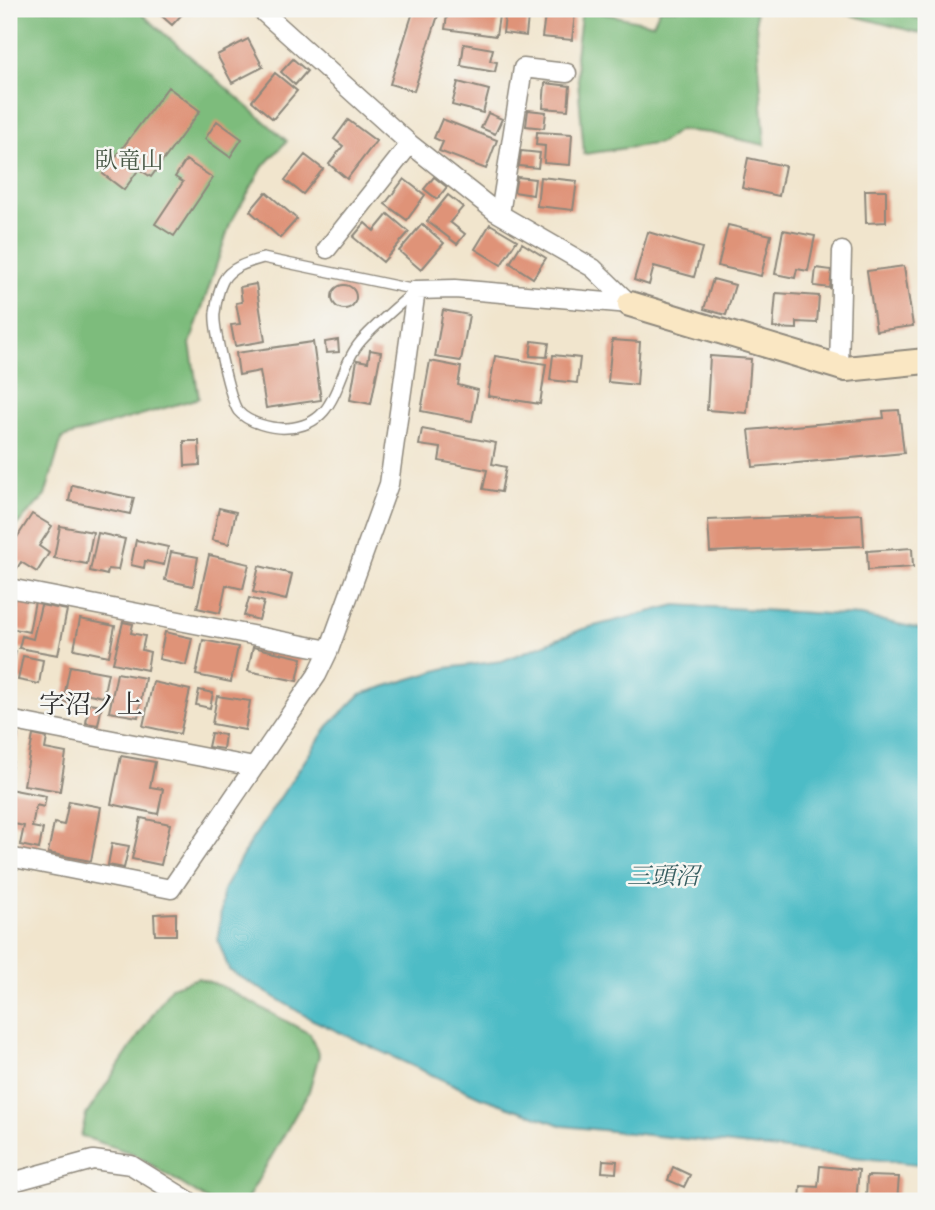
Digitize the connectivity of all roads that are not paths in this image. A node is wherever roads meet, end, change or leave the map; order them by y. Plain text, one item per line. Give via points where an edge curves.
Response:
1 (260, 9) edge
2 (567, 73) dead end
3 (410, 144) junction
4 (500, 214) junction
5 (327, 248) dead end
6 (842, 251) dead end
7 (416, 290) junction
8 (630, 304) junction
9 (926, 361) edge
10 (839, 367) junction
11 (9, 589) edge
12 (329, 650) junction
13 (9, 720) edge
14 (254, 767) junction
15 (9, 857) edge
16 (9, 1183) edge
17 (189, 1201) edge

1 - 3 street
2 - 4 street via 523,68
3 - 4 street
3 - 5 street
4 - 8 street via 593,268
6 - 10 street
7 - 7 lane via 263,258 244,263 223,280 214,315 229,390 238,411 257,424 288,428 316,420 335,398 345,363
7 - 8 street via 455,289
7 - 12 street via 389,484
8 - 10 street
9 - 10 street
11 - 12 street
12 - 14 street
13 - 14 street
14 - 15 street via 171,889
16 - 17 street via 93,1160 131,1165

